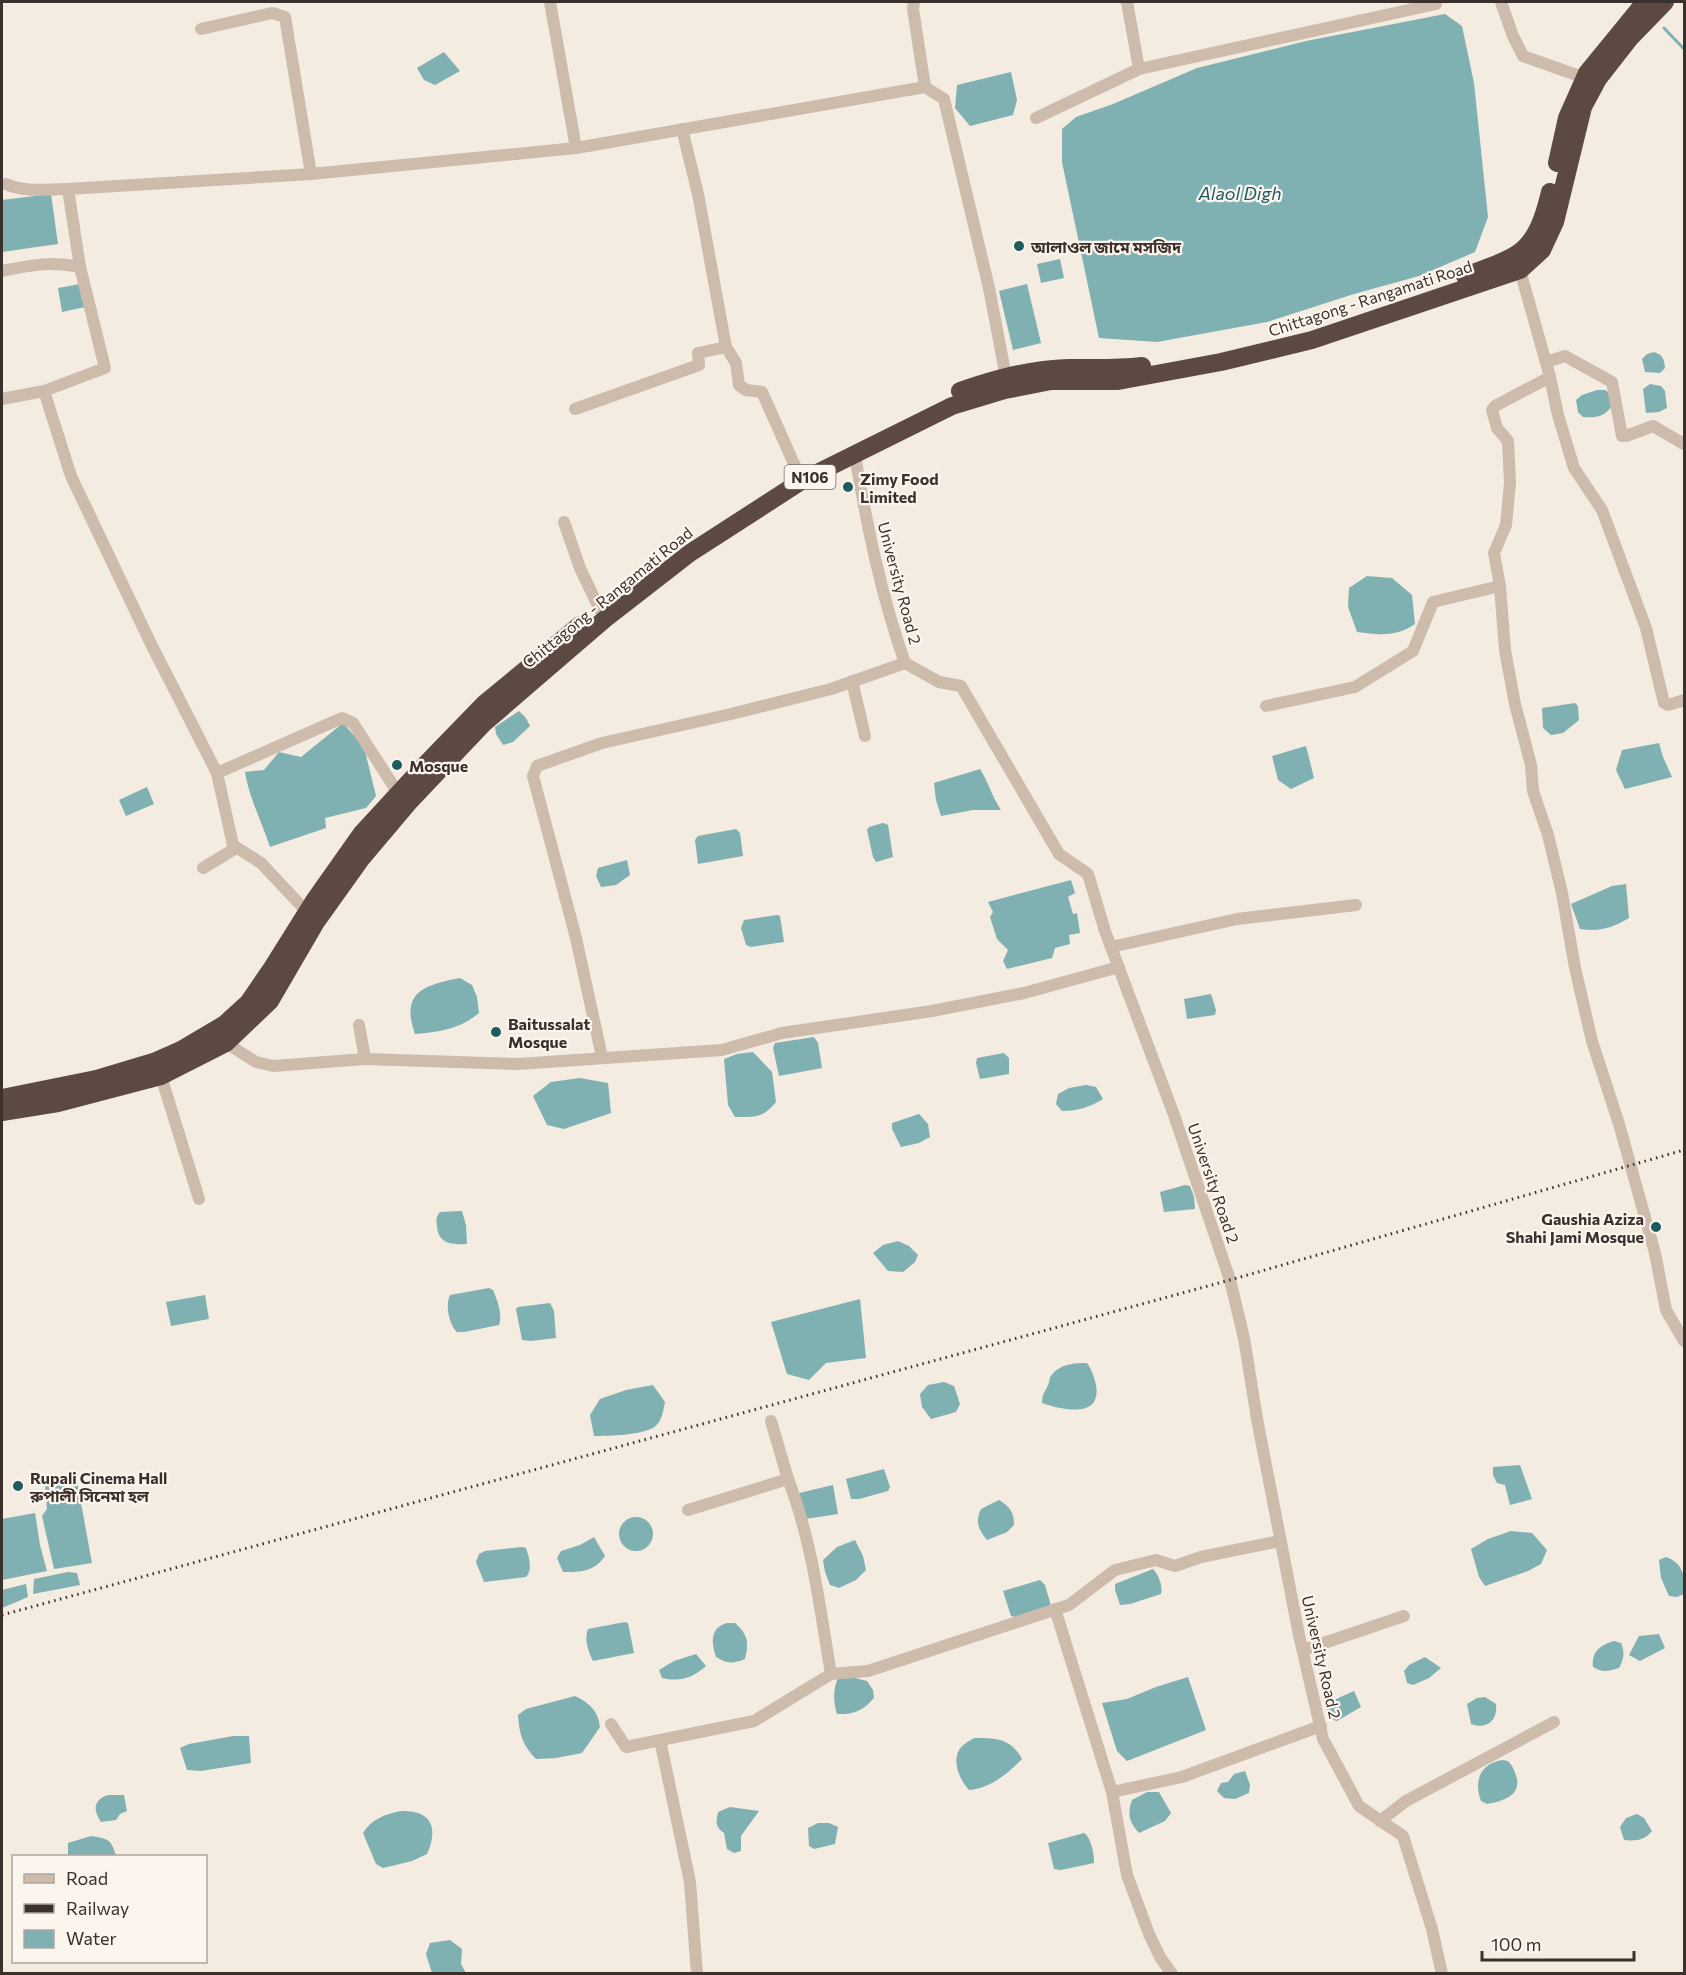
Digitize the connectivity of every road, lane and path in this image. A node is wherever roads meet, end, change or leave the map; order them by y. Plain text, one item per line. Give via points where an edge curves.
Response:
1 (550, 2) edge
2 (914, 2) edge
3 (1127, 2) edge
4 (1439, 2) edge
5 (1501, 2) edge
6 (1645, 2) edge
7 (1665, 2) edge
8 (201, 29) dead end
9 (1139, 69) junction
10 (1585, 78) junction
11 (925, 87) junction
12 (1036, 118) dead end
13 (682, 129) junction
14 (576, 148) junction
15 (311, 174) junction
16 (6, 184) dead end
17 (68, 189) junction
18 (80, 267) junction
19 (1520, 270) junction
20 (2, 272) edge
21 (726, 346) junction
22 (1545, 362) junction
23 (1006, 377) junction
24 (1550, 377) junction
25 (44, 391) junction
26 (2, 399) edge
27 (575, 409) dead end
28 (1684, 444) edge
29 (855, 455) junction
30 (799, 475) junction
31 (564, 522) dead end
32 (1500, 585) junction
33 (600, 610) junction
34 (905, 663) junction
35 (852, 681) junction
36 (1684, 700) edge
37 (1266, 706) dead end
38 (865, 736) dead end
39 (217, 773) junction
40 (398, 793) junction
41 (236, 848) junction
42 (202, 868) dead end
43 (1356, 905) dead end
44 (307, 912) junction
45 (1111, 947) junction
46 (1119, 967) junction
47 (359, 1025) dead end
48 (226, 1043) junction
49 (602, 1057) junction
50 (364, 1059) junction
51 (161, 1076) junction
52 (2, 1098) edge
53 (2, 1112) edge
54 (199, 1199) dead end
55 (1684, 1341) edge
56 (771, 1421) dead end
57 (788, 1479) junction
58 (688, 1510) dead end
59 (1280, 1541) junction
60 (1055, 1609) junction
61 (1404, 1616) dead end
62 (1303, 1650) junction
63 (831, 1674) junction
64 (1554, 1722) dead end
65 (611, 1724) dead end
66 (1321, 1726) junction
67 (660, 1740) junction
68 (1112, 1792) junction
69 (1380, 1821) junction
70 (697, 1974) edge
71 (1172, 1974) edge
72 (1442, 1974) edge

1 - 14 street
2 - 11 street
3 - 9 street
4 - 9 street
5 - 10 street via 1523,56
6 - 10 highway, Chittagong - Rangamati Road / N106
7 - 19 highway, Chittagong - Rangamati Road / N106 via 1598,79 1584,107 1555,222 1542,250
8 - 15 street via 272,13 285,17
9 - 12 street
10 - 23 highway, Chittagong - Rangamati Road / N106 via 1565,126 1541,224 1526,248 1512,258 1325,325 1242,348 1138,366 1066,368
11 - 13 street
11 - 23 street via 944,99
13 - 14 street
13 - 21 street
14 - 15 street
15 - 17 street
16 - 17 street via 27,190
17 - 18 street
18 - 20 street via 46,263
18 - 25 street via 105,368
19 - 22 street
19 - 29 highway, Chittagong - Rangamati Road / N106 via 1312,340 1221,363 1118,381 1051,381 1005,390 952,406
21 - 27 street via 698,353 699,365
21 - 30 street via 736,363 739,385 762,392
22 - 24 street
22 - 28 street via 1565,356 1612,382 1622,436 1653,426
23 - 30 highway, Chittagong - Rangamati Road / N106 via 944,397
24 - 32 street via 1492,410 1497,428 1508,441 1510,483 1506,525 1494,553
24 - 36 street via 1575,468 1602,510 1646,628 1664,703
25 - 26 street
25 - 39 street via 71,476
29 - 34 street, University Road 2 via 868,533
29 - 48 highway, Chittagong - Rangamati Road / N106 via 803,480 690,553 483,724 361,859 316,922 270,1001
30 - 33 highway, Chittagong - Rangamati Road / N106 via 703,530
31 - 33 street
32 - 37 street via 1433,602 1413,651 1355,687
32 - 55 street via 1505,650 1515,704 1532,765 1533,790 1562,893 1592,1041 1649,1231 1666,1310
33 - 40 highway, Chittagong - Rangamati Road / N106 via 484,705
34 - 35 street
34 - 45 street, University Road 2 via 939,682 961,686 1059,854 1088,874
35 - 38 street
35 - 49 street via 602,743 537,766 533,776 576,938
39 - 40 street via 345,718 353,723
39 - 41 street via 231,841
40 - 44 highway, Chittagong - Rangamati Road / N106 via 362,833
41 - 42 street
41 - 44 street via 261,863
43 - 45 street via 1237,920
44 - 52 highway, Chittagong - Rangamati Road / N106 via 248,1003 201,1039 146,1064 96,1079
45 - 46 street, University Road 2
46 - 49 street via 1024,993 782,1033 722,1050
46 - 59 street, University Road 2 via 1230,1280
47 - 50 street
48 - 50 street via 256,1062 273,1066
48 - 51 highway, Chittagong - Rangamati Road / N106
49 - 50 street via 518,1064
51 - 53 highway, Chittagong - Rangamati Road / N106 via 58,1103
51 - 54 street
56 - 57 street
57 - 58 street
57 - 63 street via 798,1504
59 - 60 street via 1175,1566 1156,1560 1115,1570 1069,1605
59 - 62 street, University Road 2
60 - 63 street via 868,1671
60 - 68 street
61 - 62 street
62 - 66 street, University Road 2
63 - 67 street via 754,1721
64 - 69 street via 1406,1801
65 - 67 street via 626,1747
66 - 68 street via 1182,1777
66 - 69 street, University Road 2 via 1323,1739 1359,1806
67 - 70 street via 690,1882
68 - 71 street via 1127,1875 1149,1935
69 - 72 street, University Road 2 via 1403,1836

